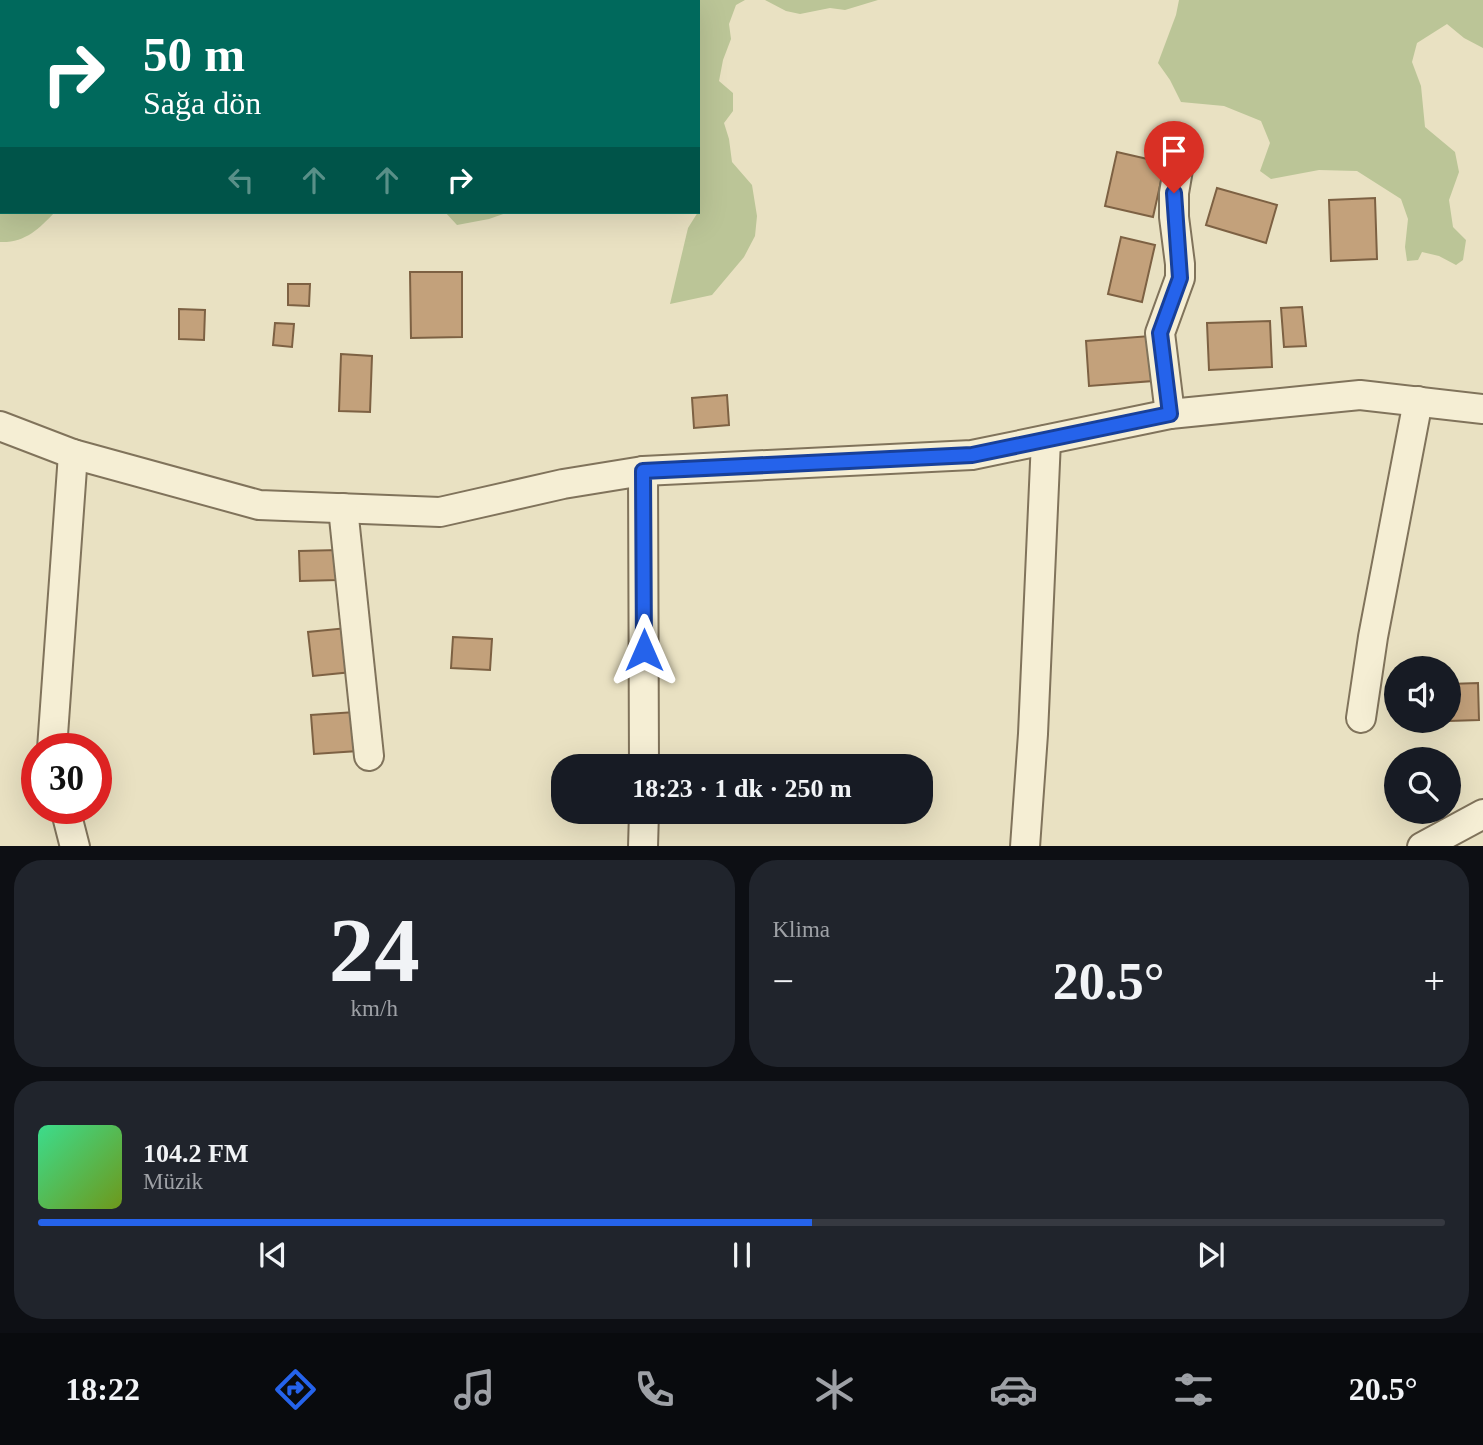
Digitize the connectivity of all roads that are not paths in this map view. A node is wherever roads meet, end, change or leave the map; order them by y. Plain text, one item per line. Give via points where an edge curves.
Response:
1 (1182, 146) dead end
2 (1418, 401) junction
3 (1483, 409) edge
4 (1170, 414) junction
5 (0, 426) edge
6 (1046, 440) junction
7 (74, 454) junction
8 (643, 471) junction
9 (343, 508) junction
10 (1361, 718) dead end
11 (53, 733) edge
12 (644, 754) edge
13 (369, 756) dead end
14 (1483, 814) edge
15 (69, 824) edge
16 (643, 824) edge
17 (75, 846) edge
18 (643, 846) edge
19 (1025, 846) edge
20 (1422, 846) edge

1 - 4 street via 1174,193 1180,278 1160,333
2 - 3 street
2 - 4 street via 1360,395
2 - 10 street
4 - 6 street
5 - 7 street
6 - 8 street via 972,455
6 - 19 street
7 - 9 street via 259,505
7 - 11 street
8 - 9 street via 440,512
8 - 12 street
9 - 13 street
14 - 20 street
15 - 17 street
16 - 18 street

